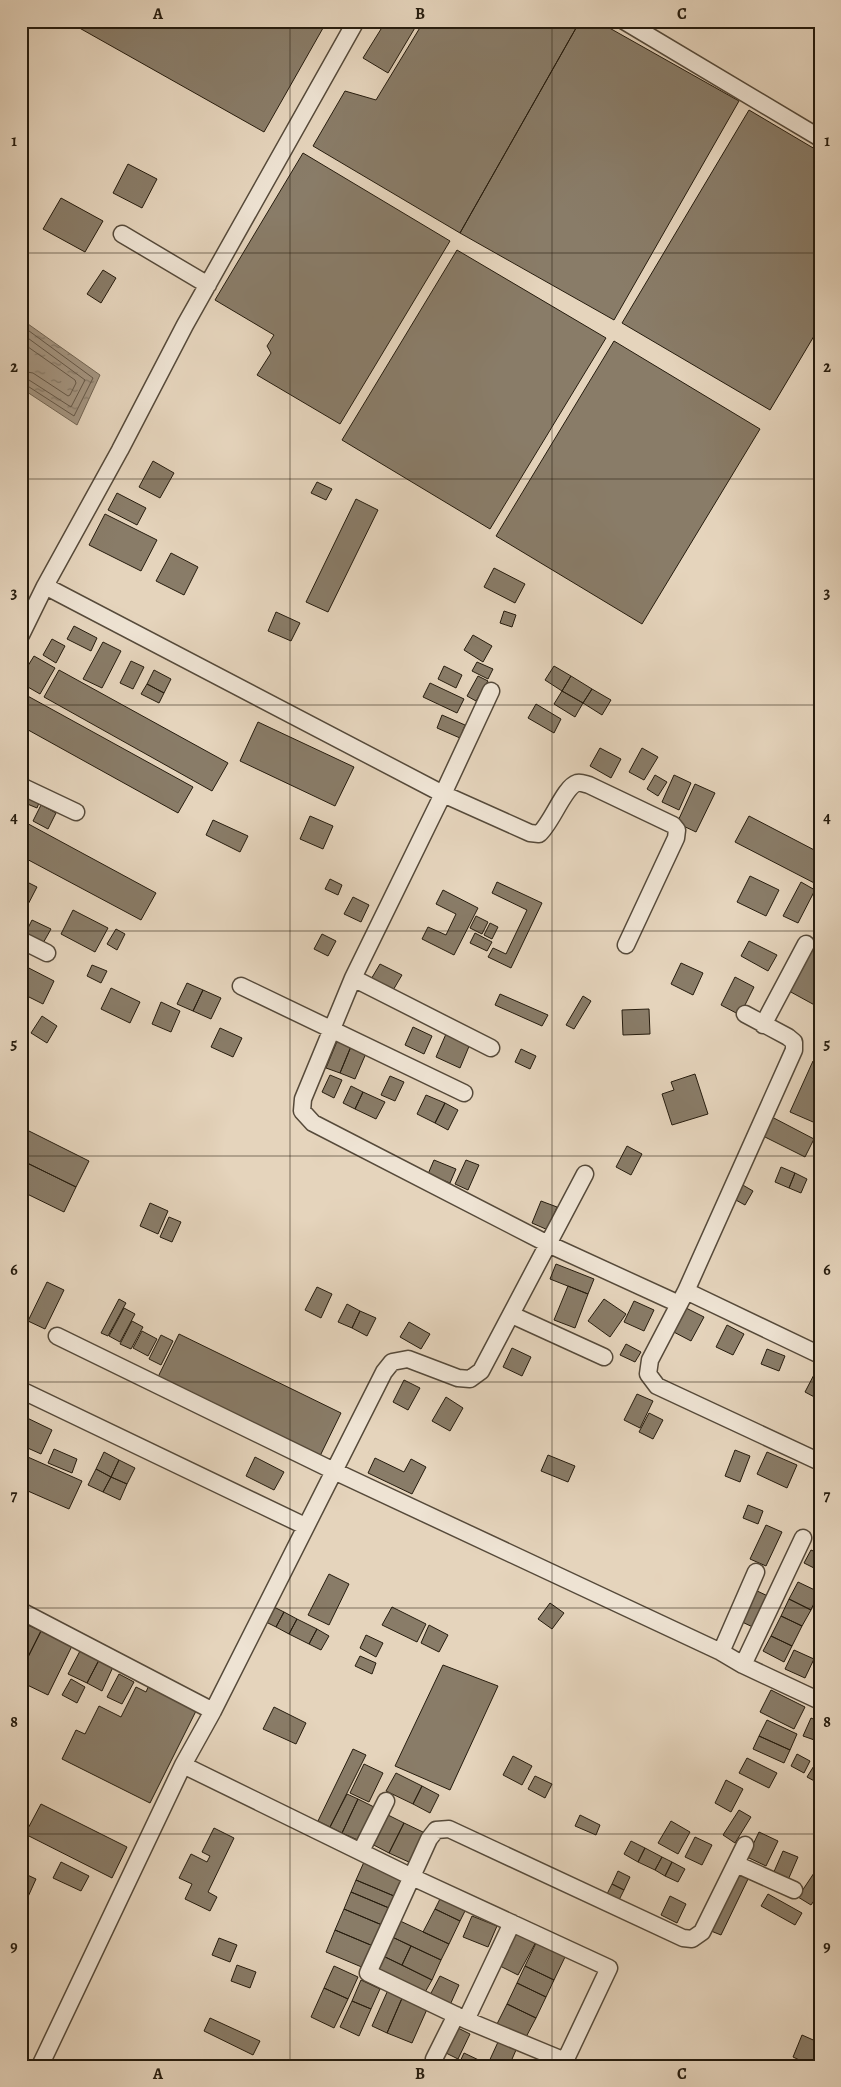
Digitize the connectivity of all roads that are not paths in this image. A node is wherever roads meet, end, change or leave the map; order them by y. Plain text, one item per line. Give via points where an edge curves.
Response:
1 (356, 21) edge
2 (624, 21) edge
3 (820, 138) edge
4 (122, 234) dead end
5 (208, 286) junction
6 (45, 586) junction
7 (21, 635) edge
8 (491, 691) dead end
9 (21, 786) edge
10 (443, 794) junction
11 (76, 812) dead end
12 (21, 940) edge
13 (806, 944) dead end
14 (626, 945) dead end
15 (46, 953) dead end
16 (353, 978) junction
17 (241, 986) dead end
18 (745, 1014) dead end
19 (764, 1025) junction
20 (330, 1029) junction
21 (491, 1048) dead end
22 (464, 1093) dead end
23 (585, 1174) dead end
24 (548, 1244) junction
25 (683, 1297) junction
26 (512, 1315) junction
27 (57, 1336) dead end
28 (820, 1355) edge
29 (604, 1357) dead end
30 (21, 1390) edge
31 (820, 1462) edge
32 (334, 1470) junction
33 (305, 1526) junction
34 (803, 1538) dead end
35 (756, 1572) dead end
36 (21, 1611) edge
37 (720, 1652) junction
38 (743, 1665) junction
39 (820, 1701) edge
40 (213, 1711) junction
41 (183, 1765) junction
42 (386, 1801) dead end
43 (745, 1845) dead end
44 (361, 1851) junction
45 (736, 1864) junction
46 (412, 1877) junction
47 (794, 1890) dead end
48 (512, 1923) junction
49 (461, 2017) junction
50 (434, 2059) dead end
51 (40, 2066) edge

1 - 5 street
2 - 3 street
4 - 5 street
5 - 6 street
6 - 7 street
6 - 10 street
8 - 10 street
9 - 11 street
10 - 14 street via 530,833 539,834 571,786 579,782 673,825 677,830 676,838
10 - 16 street
12 - 15 street
13 - 19 street
16 - 20 street
16 - 21 street
17 - 20 street
18 - 19 street
19 - 25 street via 794,1042 794,1050
20 - 22 street
20 - 24 street via 303,1099 302,1111 313,1123
23 - 24 street
24 - 25 street
24 - 26 street
25 - 28 street
25 - 31 street via 650,1360 648,1374 657,1386
26 - 29 street
26 - 32 street via 481,1371 470,1379 458,1378 408,1359 392,1362
27 - 32 street
30 - 33 street
32 - 33 street
32 - 37 street
33 - 40 street
34 - 38 street
35 - 37 street
36 - 40 street
37 - 38 street
38 - 39 street
40 - 41 street
41 - 44 street
41 - 51 street
42 - 44 street
43 - 45 street
44 - 46 street
45 - 46 street via 702,1932 692,1939 683,1938 449,1829 436,1830
45 - 47 street
46 - 48 street
46 - 49 street via 368,1973
48 - 49 street
48 - 49 street via 609,1968 565,2061
49 - 50 street

